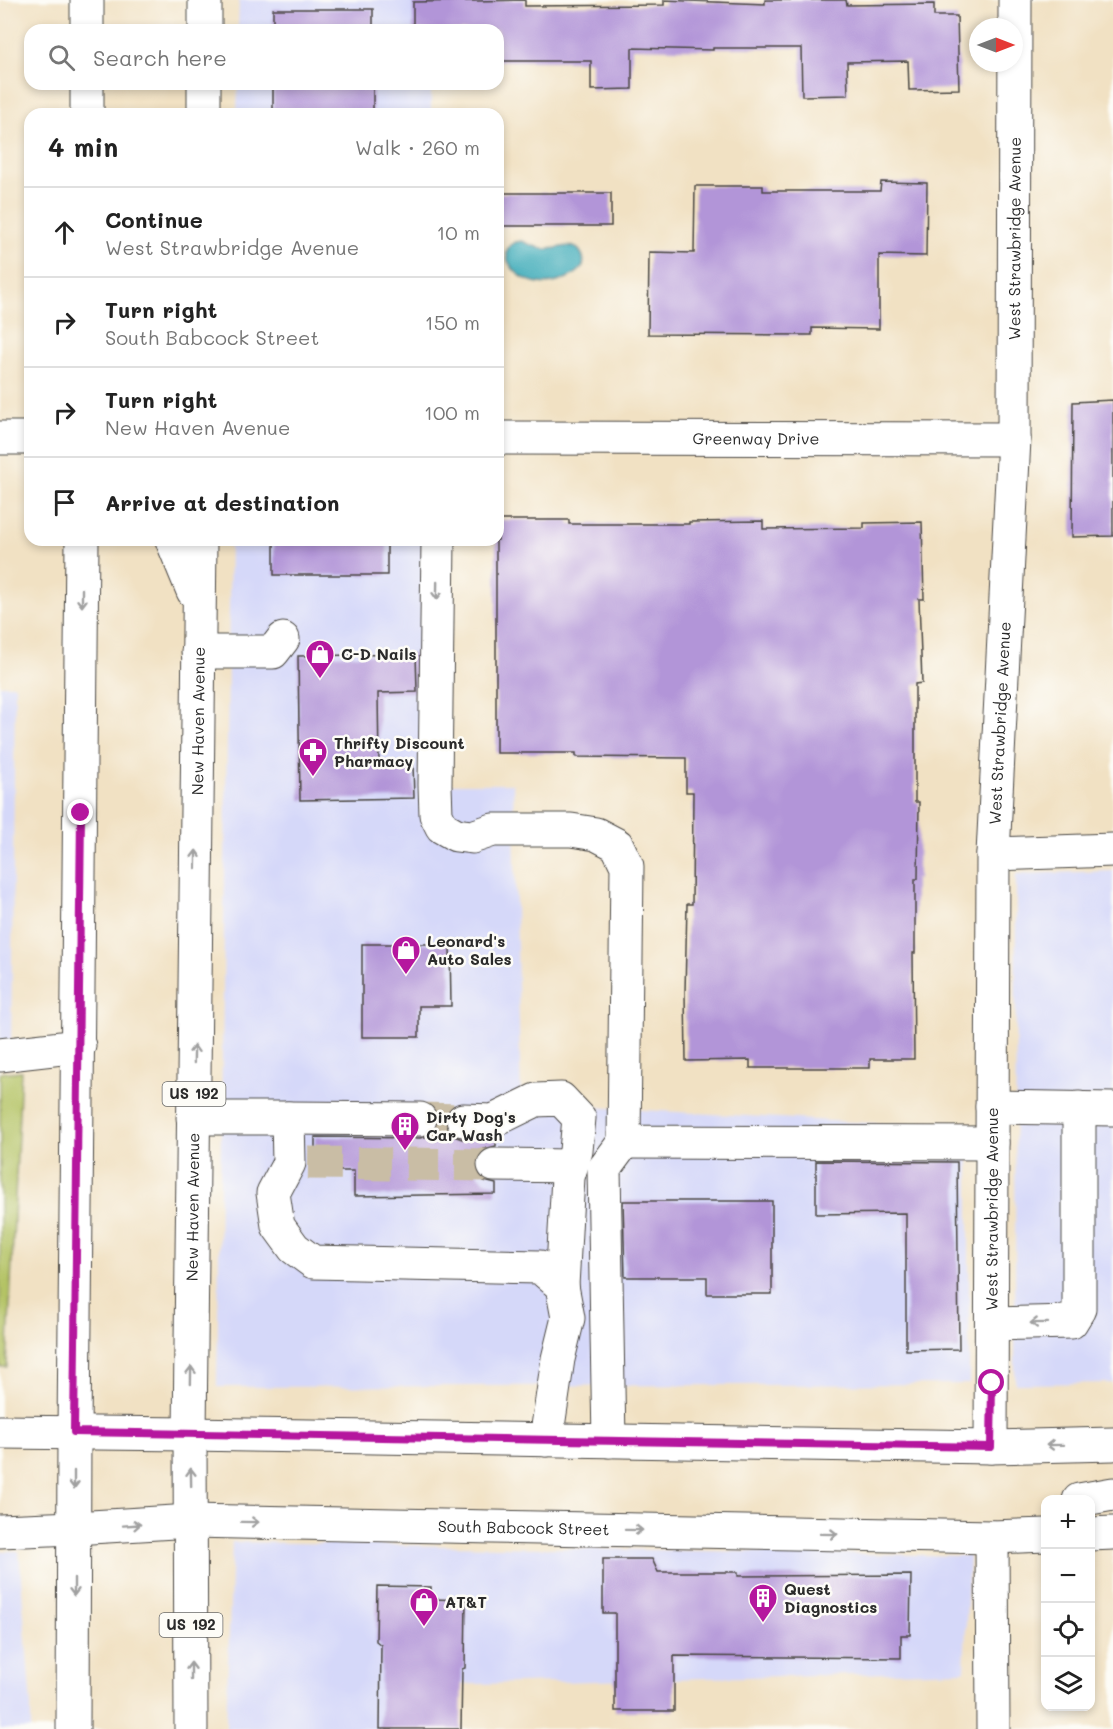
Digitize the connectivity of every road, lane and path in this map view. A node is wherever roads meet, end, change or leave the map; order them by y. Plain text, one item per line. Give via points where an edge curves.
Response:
1 (87, 0) edge
2 (205, 0) edge
3 (1015, 0) edge
4 (87, 24) edge
5 (205, 24) edge
6 (87, 90) edge
7 (204, 90) edge
8 (87, 108) edge
9 (204, 108) edge
10 (0, 438) edge
11 (24, 438) edge
12 (504, 438) edge
13 (1014, 439) junction
14 (82, 546) edge
15 (175, 546) edge
16 (200, 546) edge
17 (438, 546) edge
18 (199, 604) junction
19 (283, 639) dead end
20 (198, 652) junction
21 (1113, 850) edge
22 (993, 854) junction
23 (79, 1046) junction
24 (0, 1055) edge
25 (992, 1107) junction
26 (1079, 1108) junction
27 (1113, 1109) edge
28 (193, 1118) junction
29 (288, 1118) junction
30 (420, 1119) tunnel mouth
31 (462, 1120) tunnel mouth
32 (624, 1142) junction
33 (992, 1143) junction
34 (494, 1165) tunnel mouth
35 (571, 1166) junction
36 (562, 1286) junction
37 (992, 1324) junction
38 (0, 1432) edge
39 (74, 1432) junction
40 (190, 1434) junction
41 (546, 1440) junction
42 (609, 1441) junction
43 (1113, 1444) edge
44 (991, 1447) junction
45 (1113, 1494) edge
46 (1095, 1497) edge
47 (191, 1521) junction
48 (74, 1528) junction
49 (0, 1531) edge
50 (1025, 1532) edge
51 (1113, 1533) edge
52 (1095, 1534) edge
53 (73, 1729) edge
54 (191, 1729) edge
55 (993, 1729) edge

1 - 4 main road
2 - 5 main road
3 - 13 main road, West Strawbridge Avenue
6 - 8 main road
7 - 9 main road
10 - 11 main road
12 - 13 main road, Greenway Drive
13 - 22 main road, West Strawbridge Avenue
14 -> 23 main road
15 - 18 main road
16 - 18 main road, New Haven Avenue / US 192
17 -> 32 main road via 435,785 436,814 442,827 456,835 472,837 493,830 571,830 596,834 617,845 627,866
18 - 20 main road, New Haven Avenue / US 192
19 - 20 main road via 273,652
28 -> 20 main road, New Haven Avenue / US 192
21 - 22 main road
22 - 25 main road, West Strawbridge Avenue
23 - 24 main road
23 - 39 main road
25 - 26 main road
25 - 33 main road, West Strawbridge Avenue
26 - 27 main road
26 -> 37 main road via 1079,1309 1071,1322
28 - 29 main road
40 -> 28 main road, New Haven Avenue / US 192
29 - 30 main road
29 - 36 main road via 299,1163 273,1192 278,1226 294,1248 313,1262 540,1267
31 - 35 main road via 493,1120 536,1100 561,1099 579,1118
32 - 33 main road
32 - 42 main road via 604,1168
33 - 37 main road, West Strawbridge Avenue
34 - 35 main road
35 - 36 main road
36 - 41 main road via 568,1318
37 - 44 main road, West Strawbridge Avenue
38 - 39 main road
39 - 40 main road
39 -> 48 main road
40 - 41 main road
47 -> 40 main road, New Haven Avenue / US 192
41 - 42 main road
42 - 44 main road
43 -> 44 main road
45 - 46 main road
48 -> 47 main road, South Babcock Street
47 -> 50 main road, South Babcock Street
54 -> 47 main road, New Haven Avenue / US 192
48 - 49 main road, South Babcock Street
48 -> 53 main road
50 - 55 main road
51 - 52 main road

